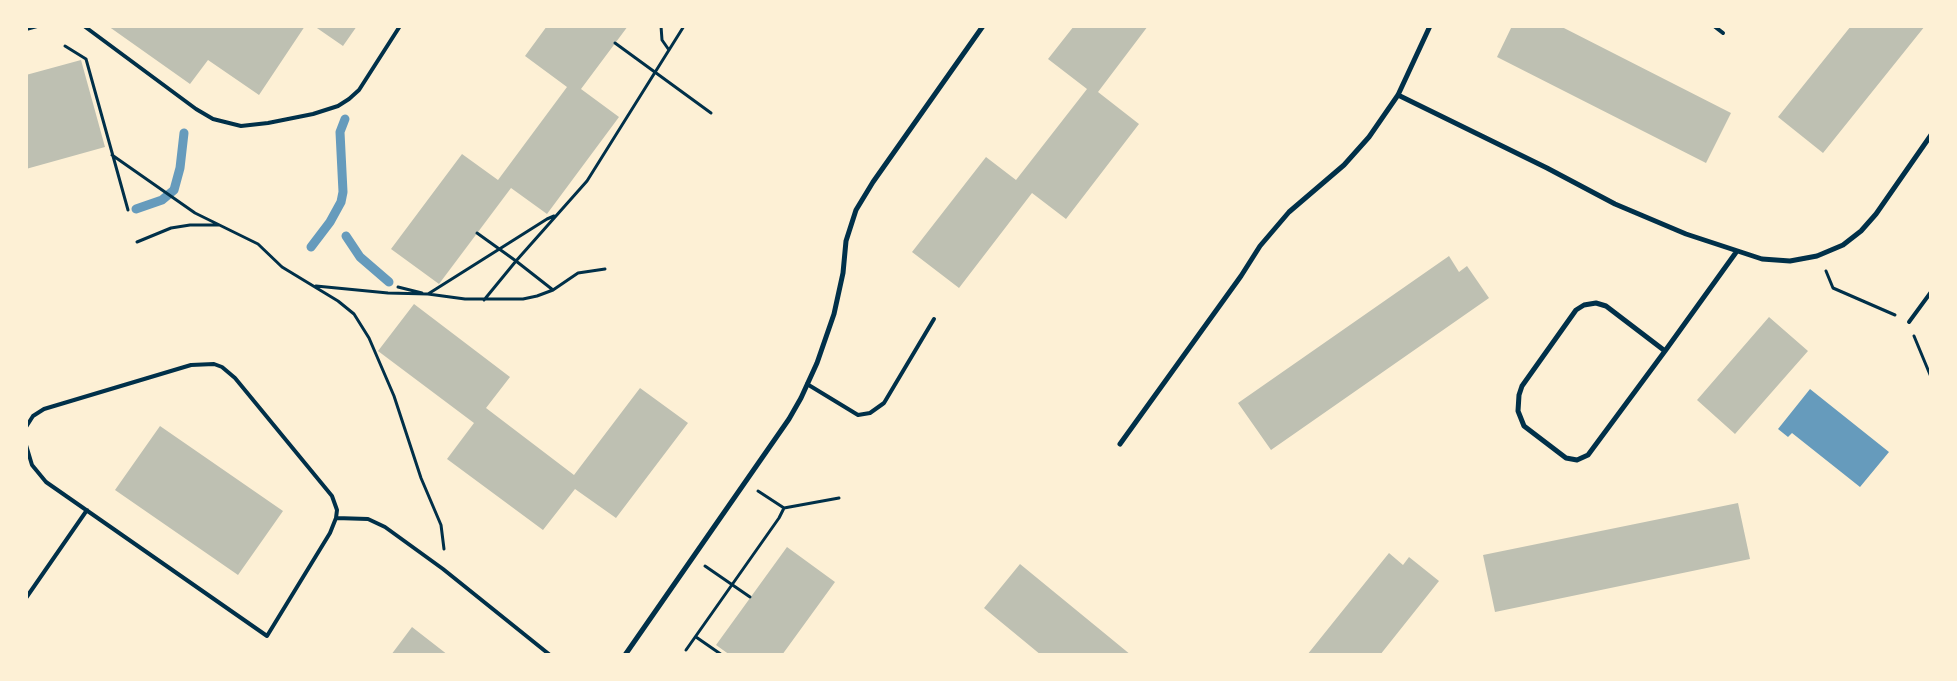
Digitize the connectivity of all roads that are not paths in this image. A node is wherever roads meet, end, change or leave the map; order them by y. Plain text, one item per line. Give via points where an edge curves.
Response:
1 (37, 26) edge
2 (84, 26) edge
3 (400, 26) edge
4 (982, 26) edge
5 (1430, 26) edge
6 (1714, 26) edge
7 (26, 29) edge
8 (1724, 33) dead end
9 (1398, 95) junction
10 (1931, 134) edge
11 (1737, 251) junction
12 (1931, 292) edge
13 (934, 319) dead end
14 (1909, 322) road end
15 (1665, 351) junction
16 (807, 384) junction
17 (26, 427) edge
18 (1120, 444) dead end
19 (26, 445) edge
20 (87, 510) junction
21 (336, 518) junction
22 (26, 598) edge
23 (550, 655) edge
24 (626, 655) edge

1 - 7 lane
2 - 3 lane via 196,109 213,119 241,126 268,124 338,106 359,90
4 - 16 street via 856,210 846,241 834,314
5 - 9 street
6 - 8 lane
9 - 11 street via 1615,204
9 - 18 street via 1344,164 1289,212 1260,246 1242,276
10 - 11 street via 1876,214 1843,245 1820,255 1790,261 1762,259
11 - 15 street
12 - 14 lane
13 - 16 lane via 884,403 870,413 858,415
15 - 15 street via 1606,306 1584,304 1576,310 1522,386 1518,411 1524,426 1566,458 1577,460 1588,455
16 - 24 street via 789,419
17 - 21 lane via 33,416 44,409 191,365 214,364 234,378 332,496
19 - 20 lane via 32,465 40,476
20 - 21 lane via 267,636
20 - 22 lane
21 - 23 lane via 376,522 399,536

